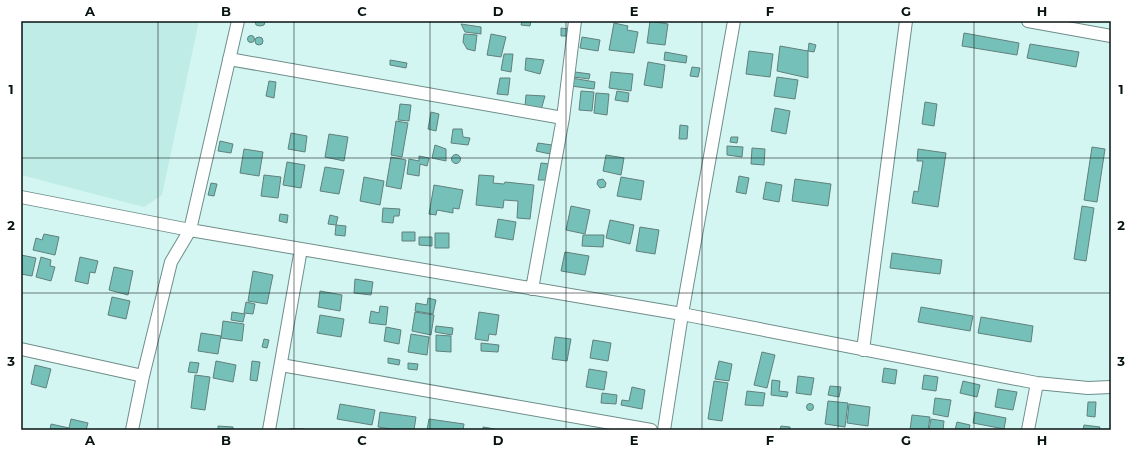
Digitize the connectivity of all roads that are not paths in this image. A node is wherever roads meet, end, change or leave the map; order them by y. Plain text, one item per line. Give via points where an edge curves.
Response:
1 (238, 21) edge
2 (575, 21) edge
3 (734, 21) edge
4 (906, 21) edge
5 (1028, 21) edge
6 (1055, 23) edge
7 (1111, 36) edge
8 (229, 59) junction
9 (564, 118) junction
10 (21, 197) edge
11 (190, 230) junction
12 (302, 249) junction
13 (532, 289) junction
14 (682, 314) junction
15 (21, 349) edge
16 (863, 350) junction
17 (281, 365) junction
18 (143, 376) junction
19 (1037, 383) junction
20 (1111, 387) edge
21 (132, 430) edge
22 (269, 430) edge
23 (651, 430) edge
24 (664, 430) edge
25 (1028, 430) edge

1 - 8 street
2 - 9 street
3 - 14 street
4 - 16 street
5 - 6 street
6 - 7 street
8 - 9 street
8 - 11 street
9 - 13 street
10 - 11 street
11 - 12 street
11 - 18 street via 171,262
12 - 13 street
12 - 17 street
13 - 14 street
14 - 16 street
14 - 24 street
15 - 18 street
16 - 19 street
17 - 22 street
17 - 23 street
18 - 21 street
19 - 20 street via 1088,388
19 - 25 street

